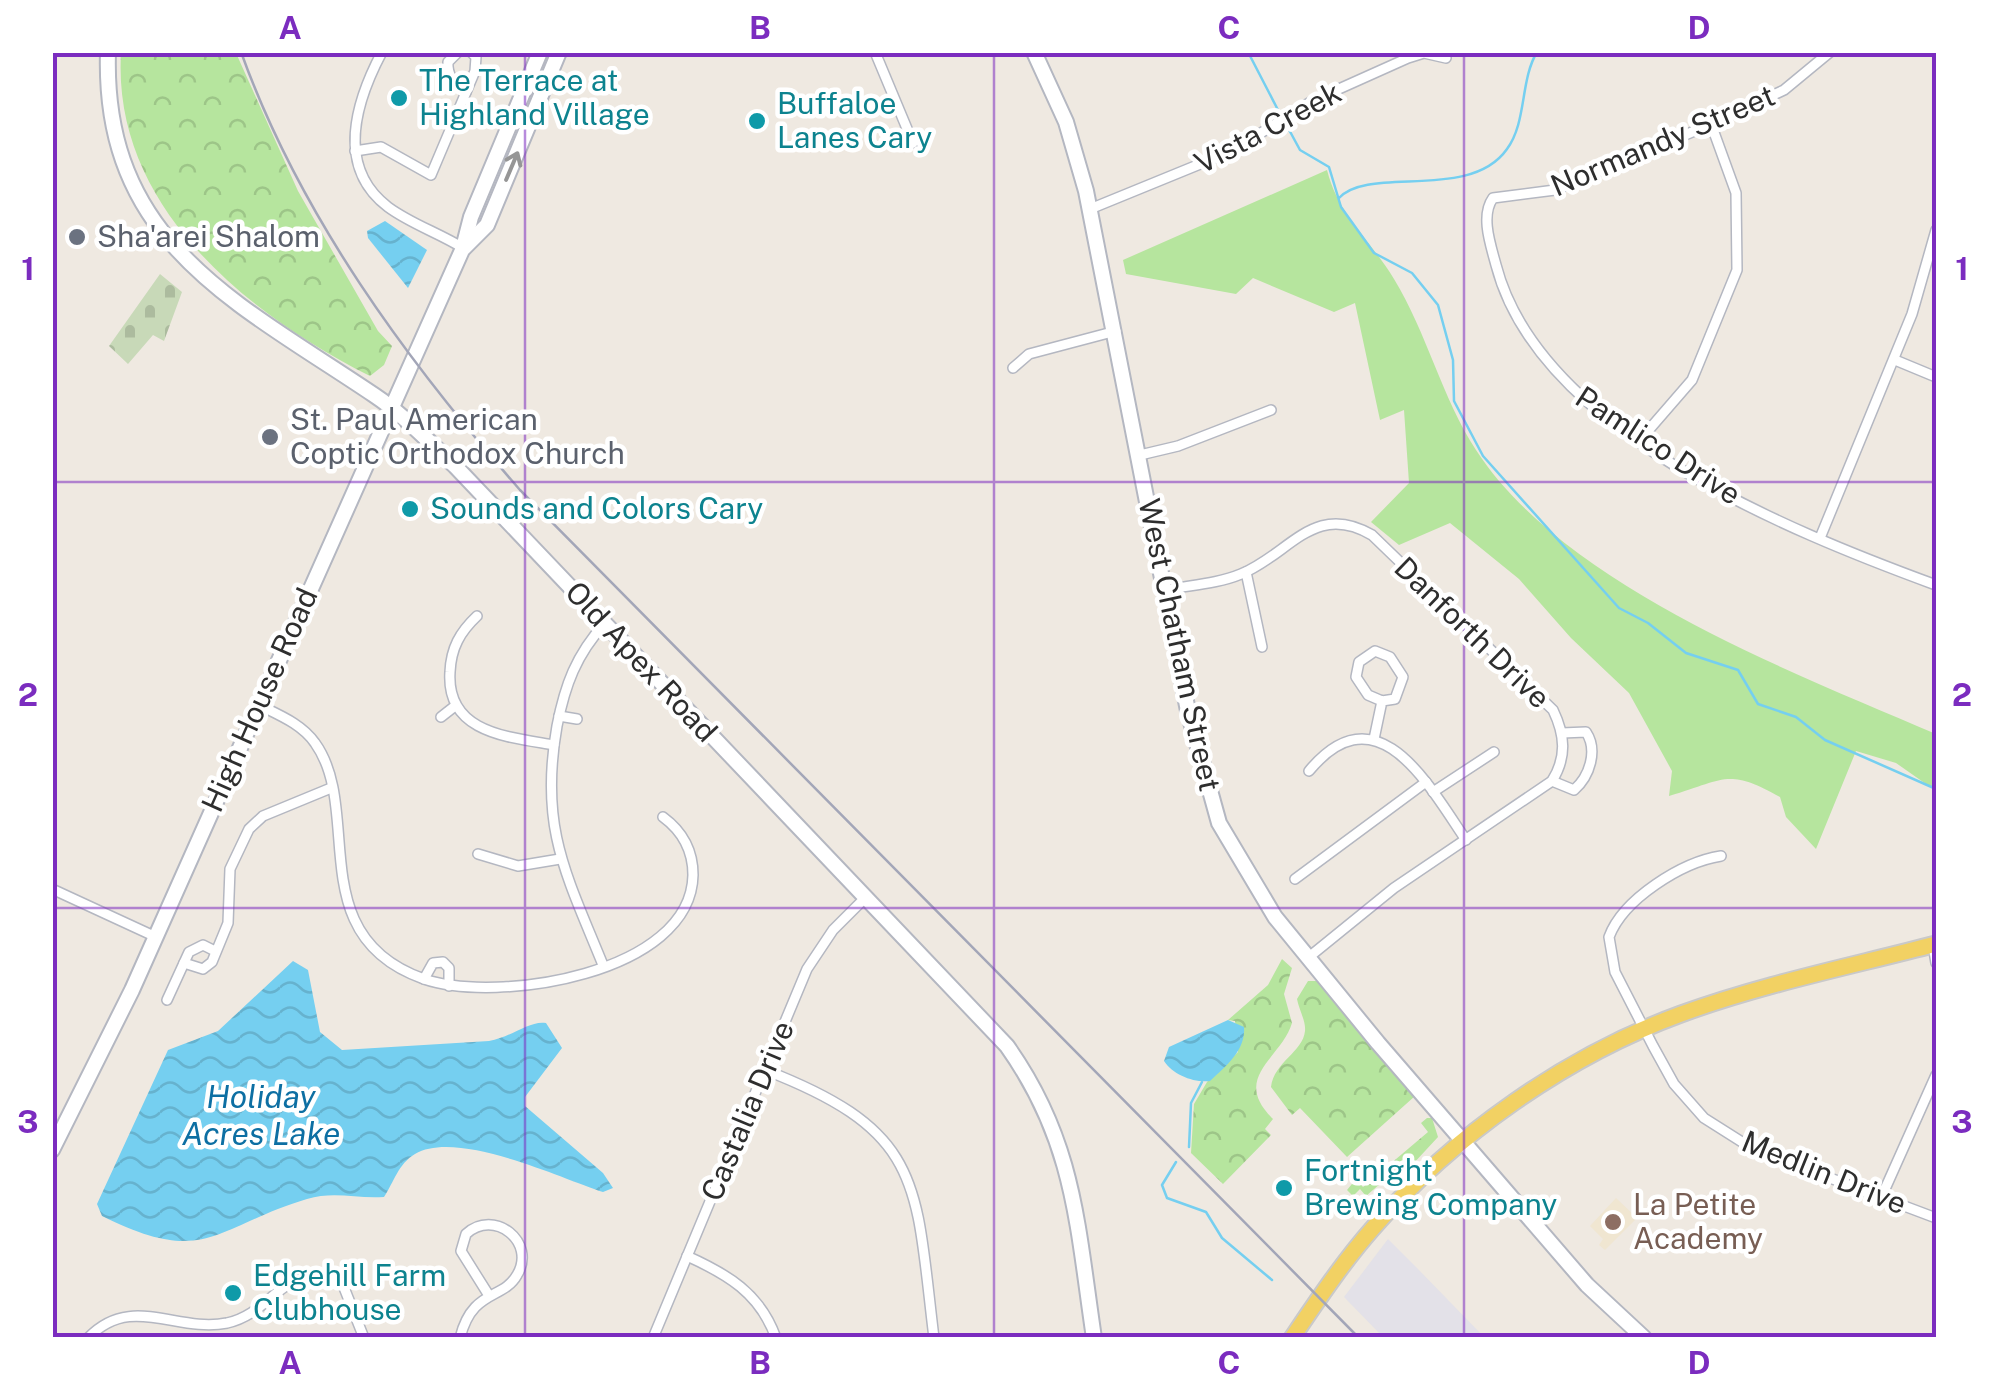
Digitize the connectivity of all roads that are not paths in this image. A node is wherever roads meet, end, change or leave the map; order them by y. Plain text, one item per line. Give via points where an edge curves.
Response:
1 (108, 52) edge
2 (382, 52) edge
3 (458, 52) edge
4 (471, 52) edge
5 (540, 52) edge
6 (560, 52) edge
7 (875, 52) edge
8 (1034, 52) edge
9 (1830, 52) edge
10 (1446, 58) dead end
11 (466, 92) junction
12 (1711, 124) junction
13 (913, 143) dead end
14 (355, 152) junction
15 (1488, 205) joint
16 (1090, 209) junction
17 (1936, 230) edge
18 (463, 248) junction
19 (1116, 331) junction
20 (1894, 360) junction
21 (1013, 368) dead end
22 (1936, 377) edge
23 (389, 406) junction
24 (1271, 410) dead end
25 (1640, 440) junction
26 (1140, 455) junction
27 (1820, 538) junction
28 (1246, 572) junction
29 (1936, 585) edge
30 (1165, 590) junction
31 (477, 616) dead end
32 (605, 623) junction
33 (1262, 647) dead end
34 (1382, 701) junction
35 (259, 705) junction
36 (455, 706) junction
37 (559, 716) junction
38 (442, 717) dead end
39 (577, 720) dead end
40 (1562, 733) junction
41 (1374, 739) junction
42 (554, 745) junction
43 (1494, 752) dead end
44 (1309, 771) dead end
45 (1426, 782) junction
46 (1552, 782) junction
47 (331, 788) junction
48 (1434, 792) junction
49 (663, 818) dead end
50 (1466, 840) junction
51 (478, 854) dead end
52 (1722, 856) dead end
53 (560, 860) junction
54 (1295, 879) dead end
55 (52, 889) edge
56 (865, 898) junction
57 (156, 937) junction
58 (1935, 944) edge
59 (214, 950) junction
60 (1309, 957) junction
61 (184, 963) junction
62 (1936, 963) edge
63 (603, 965) junction
64 (424, 978) junction
65 (449, 986) junction
66 (167, 1000) dead end
67 (1644, 1028) junction
68 (765, 1070) junction
69 (1936, 1075) edge
70 (1466, 1142) junction
71 (52, 1150) edge
72 (1881, 1198) junction
73 (1936, 1218) edge
74 (687, 1256) junction
75 (488, 1294) junction
76 (88, 1338) edge
77 (364, 1338) edge
78 (460, 1338) edge
79 (652, 1338) edge
80 (776, 1338) edge
81 (934, 1338) edge
82 (1094, 1338) edge
83 (1292, 1338) edge
84 (1644, 1338) edge

1 - 23 main road, Old Apex Road via 120,157 139,201 172,248 256,320
2 - 14 street via 358,106
3 - 11 street via 448,70
4 - 11 street via 476,68
5 - 18 main road, High House Road
18 -> 6 main road, High House Road via 487,225
7 - 13 street
8 - 16 main road, West Chatham Street via 1070,134
9 - 12 street, Normandy Street via 1784,90
10 - 16 street, Vista Creek via 1408,58 1312,101 1232,151
11 - 14 street via 431,174 382,147
12 - 15 street, Normandy Street via 1556,190 1502,195
12 - 25 street via 1736,193 1736,270 1692,380
14 - 18 street via 380,200
15 - 25 street, Pamlico Drive via 1497,269 1536,350 1570,391
16 - 19 main road, West Chatham Street
17 - 20 street
18 - 23 main road, High House Road
19 - 21 street via 1028,354
19 - 26 main road, West Chatham Street
20 - 22 street
20 - 27 street
23 - 32 main road, Old Apex Road
23 - 35 main road, High House Road
24 - 26 street
25 - 27 street, Pamlico Drive
26 - 30 main road, West Chatham Street
27 - 29 street, Pamlico Drive
28 - 30 street, Danforth Drive
28 - 33 street
28 - 40 street, Danforth Drive via 1316,526 1358,527 1553,710
30 - 60 main road, West Chatham Street via 1203,777 1219,822 1246,874
31 - 36 street via 453,650
32 - 37 street via 573,665
32 - 56 main road, Old Apex Road
34 - 34 street via 1395,698 1403,678 1390,656 1375,650 1358,662 1356,677 1368,695
34 - 41 street
35 - 47 street via 313,740
35 - 57 main road, High House Road
36 - 38 street
36 - 42 street via 489,732
37 - 39 street
37 - 42 street
40 - 46 street, Danforth Drive
40 - 46 street via 1586,732 1591,760 1574,790
41 - 44 street via 1336,744
41 - 45 street via 1394,749
42 - 53 street via 549,810
43 - 48 street
45 - 48 street
45 - 54 street
46 - 50 street
47 - 59 street via 263,816 249,829 230,868 228,923
47 - 64 street via 342,879 354,916 382,952
48 - 50 street
49 - 63 street via 680,829 692,861 688,905 660,936
50 - 60 street
51 - 53 street via 518,866
52 - 67 street, Medlin Drive via 1700,860 1628,906 1614,924 1609,958
53 - 63 street
55 - 57 street
56 - 68 street, Castalia Drive via 813,959
56 - 82 main road, Old Apex Road via 986,1021 1046,1106 1069,1170
57 - 71 main road, High House Road
58 - 62 street
58 - 67 main road via 1729,998
59 - 61 street via 194,948
59 - 61 street via 206,968
60 - 70 main road, West Chatham Street
61 - 66 street
63 - 65 street via 520,988
64 - 65 street
64 - 65 street via 433,963 443,962
67 - 70 main road via 1542,1084
67 - 72 street, Medlin Drive via 1674,1084 1712,1124 1753,1149
68 - 74 street, Castalia Drive
68 - 81 street via 852,1110 896,1155 919,1217
69 - 72 street
70 - 83 main road via 1370,1231
70 - 84 main road, West Chatham Street via 1587,1285
72 - 73 street, Medlin Drive
74 - 79 street, Castalia Drive
74 - 80 street via 742,1286
75 - 75 street via 460,1251 466,1234 486,1224 502,1227 522,1247 518,1274
75 - 78 street via 468,1315
76 - 77 street via 102,1324 130,1314 228,1322 292,1281 312,1276 343,1286

